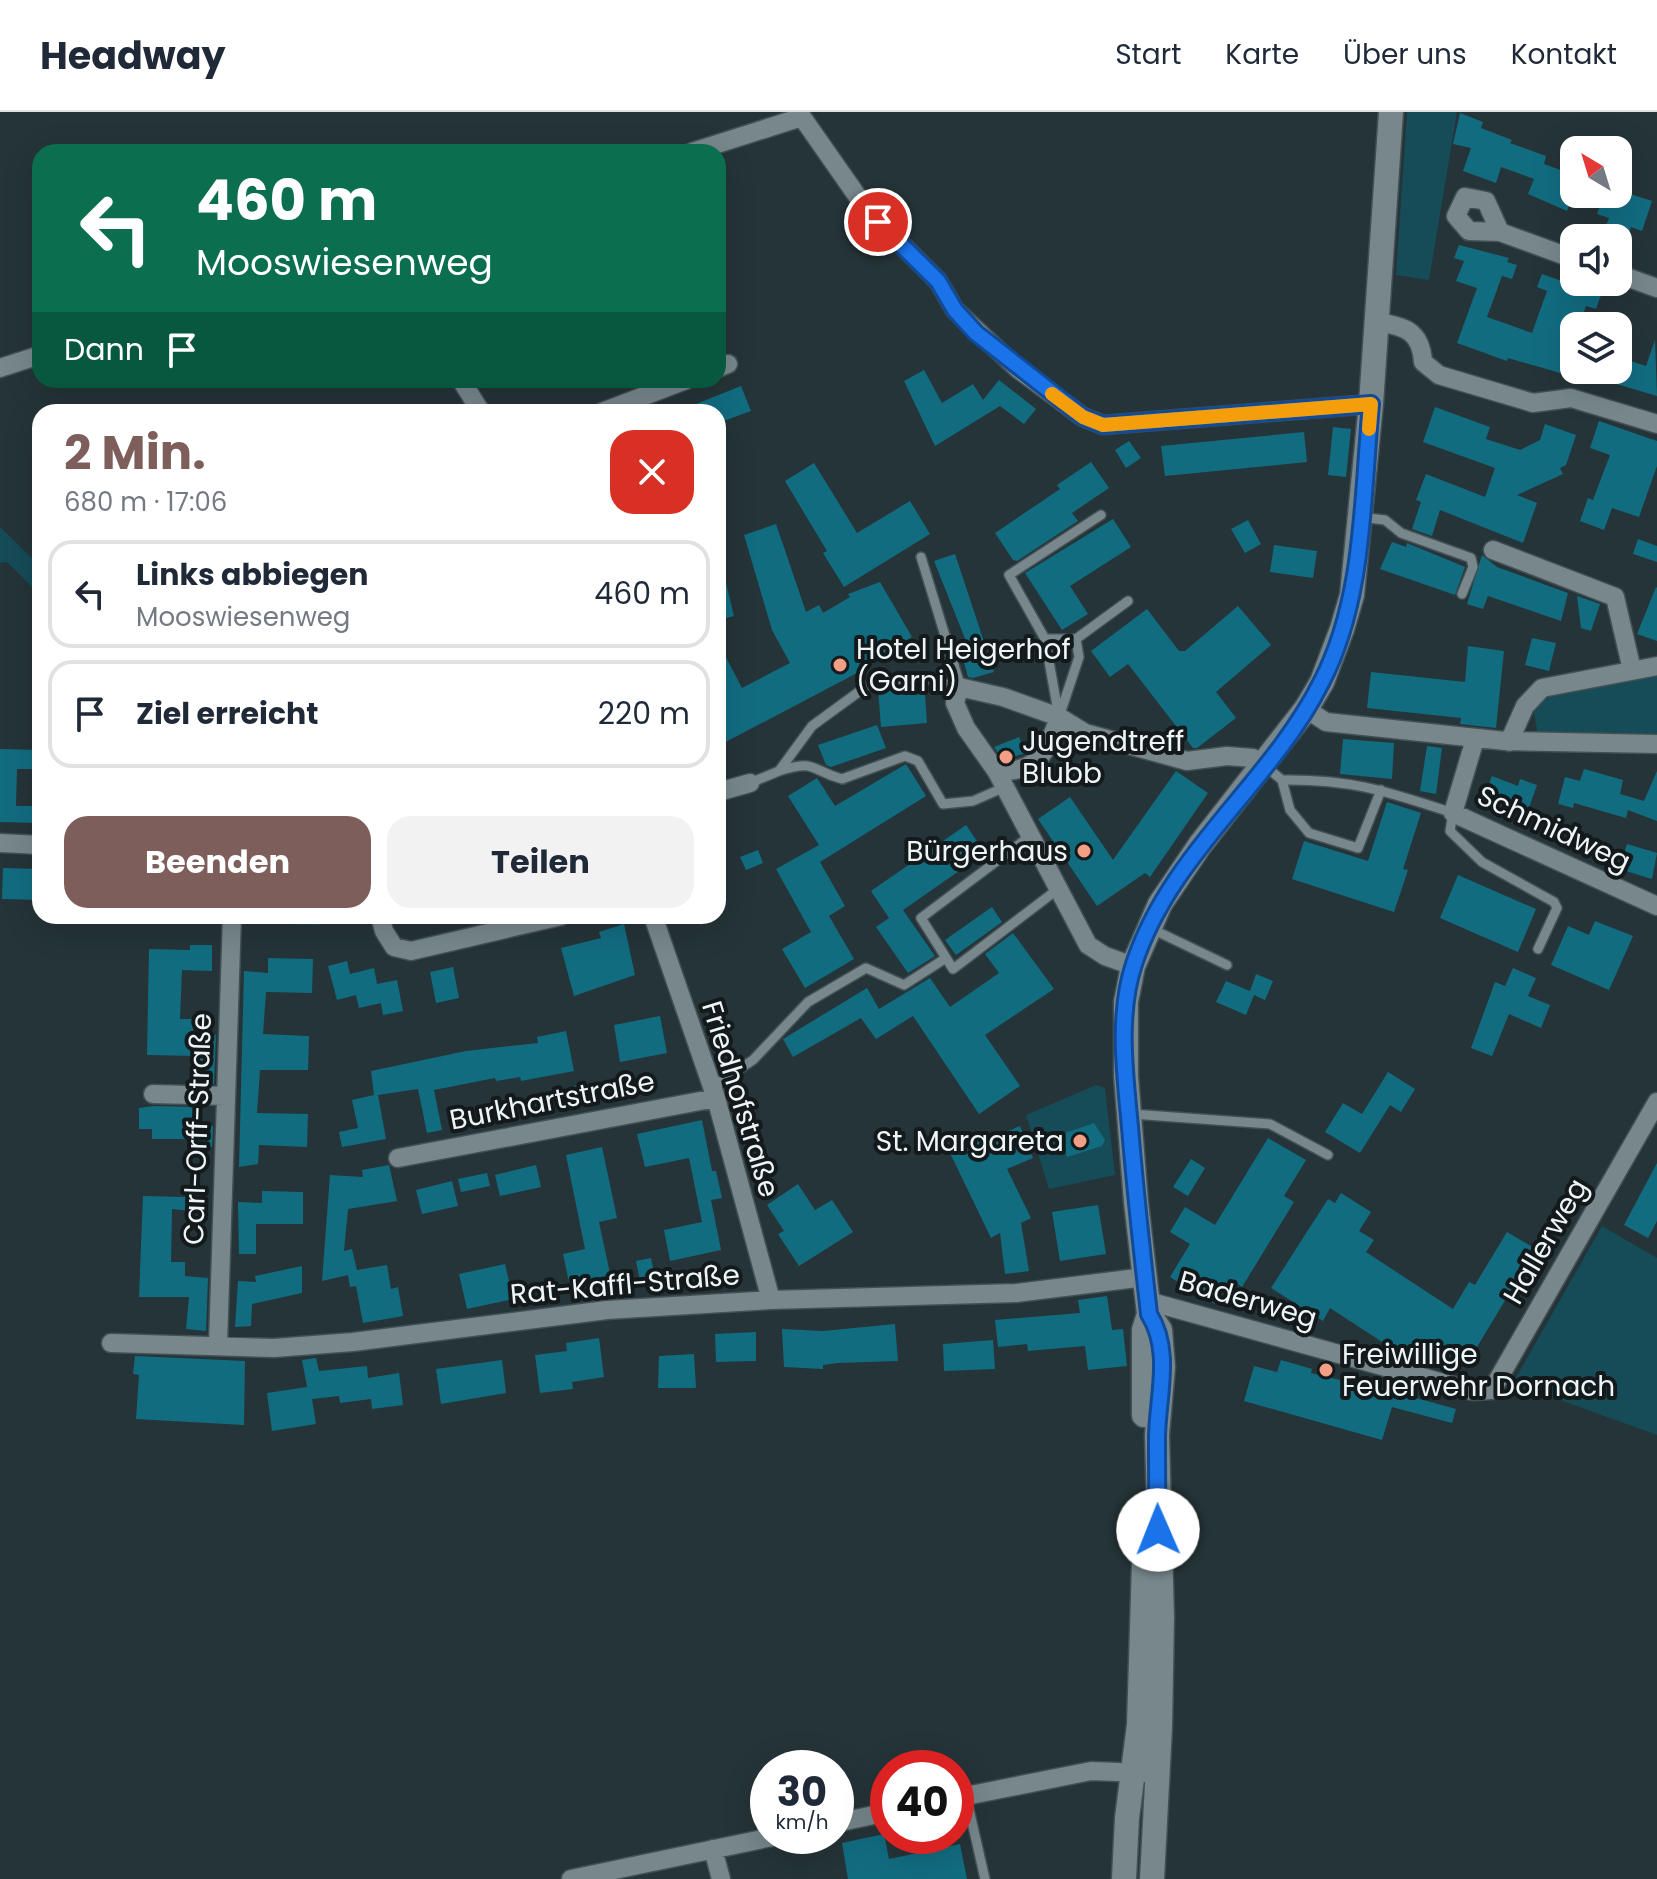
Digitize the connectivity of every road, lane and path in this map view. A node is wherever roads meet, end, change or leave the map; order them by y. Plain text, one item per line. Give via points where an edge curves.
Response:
1 (1391, 112) edge
2 (717, 144) edge
3 (1500, 232) dead end
4 (1560, 254) edge
5 (1632, 279) edge
6 (1657, 288) edge
7 (1376, 322) junction
8 (32, 358) edge
9 (0, 368) edge
10 (665, 388) edge
11 (623, 404) edge
12 (1371, 404) junction
13 (1657, 424) edge
14 (1101, 515) dead end
15 (1360, 517) junction
16 (1493, 550) dead end
17 (921, 557) dead end
18 (1462, 594) dead end
19 (1128, 601) dead end
20 (1045, 639) junction
21 (1076, 639) junction
22 (1657, 666) edge
23 (1632, 670) junction
24 (960, 688) junction
25 (1306, 709) junction
26 (1059, 717) junction
27 (1475, 739) junction
28 (1509, 742) junction
29 (1657, 744) edge
30 (779, 771) junction
31 (1274, 773) junction
32 (1001, 779) junction
33 (750, 783) joint
34 (726, 790) edge
35 (1381, 790) junction
36 (1453, 813) junction
37 (1030, 836) junction
38 (0, 843) edge
39 (32, 845) edge
40 (1058, 889) junction
41 (1657, 906) edge
42 (232, 924) edge
43 (382, 924) edge
44 (527, 924) edge
45 (656, 924) edge
46 (1149, 927) junction
47 (1538, 949) dead end
48 (946, 958) junction
49 (1227, 965) dead end
50 (1133, 966) junction
51 (714, 1093) junction
52 (153, 1094) dead end
53 (226, 1096) junction
54 (1656, 1107) edge
55 (1129, 1114) junction
56 (1328, 1155) dead end
57 (398, 1158) dead end
58 (1147, 1297) junction
59 (771, 1300) junction
60 (111, 1343) dead end
61 (218, 1344) junction
62 (1472, 1391) joint
63 (1133, 1772) junction
64 (1159, 1773) junction
65 (974, 1794) edge
66 (750, 1841) edge
67 (974, 1841) edge
68 (713, 1849) junction
69 (571, 1879) edge
70 (721, 1879) edge
71 (985, 1879) edge
72 (1124, 1879) edge
73 (1152, 1879) edge

1 - 7 street
2 - 12 street via 802,117 867,210 938,281 976,333 1083,417 1127,426 1319,400
3 - 4 street
5 - 6 street
7 - 12 street
7 - 13 street via 1415,333 1423,362 1439,375 1533,403 1571,398
8 - 9 street
10 - 11 street
12 - 15 street
14 - 20 lane via 1009,575
15 - 18 lane via 1385,520 1401,533 1471,558 1473,567
15 - 25 street via 1352,595 1325,675
16 - 23 street via 1615,597
17 - 24 lane
19 - 21 lane
20 - 21 lane
20 - 26 lane
21 - 26 lane via 1079,657
22 - 23 street
23 - 28 street via 1542,688 1525,706
24 - 26 street
24 - 30 lane via 930,680 875,680 812,726
24 - 32 street via 955,703 960,715
25 - 27 street via 1326,722
25 - 31 street
26 - 31 street via 1085,733 1187,761 1253,758
26 - 32 street via 1047,751 1022,772
27 - 28 street
27 - 36 street, Schmidweg
28 - 29 street
30 - 32 lane via 803,764 842,779 905,756 918,761 943,804 973,801
30 - 33 lane
31 - 35 lane
31 - 35 lane via 1290,810 1309,833 1358,848
31 - 46 street via 1177,877
32 - 37 street
33 - 34 street
35 - 36 lane
36 - 41 street, Schmidweg
36 - 47 lane via 1450,831 1482,862 1554,902 1557,908
37 - 40 street
37 - 48 lane via 921,918
38 - 39 street
40 - 48 lane via 953,969
40 - 50 street via 1088,945
42 - 53 street, Carl-Orff-Straße
43 - 44 street via 394,947 411,951
45 - 51 street, Friedhofstraße
46 - 49 lane
46 - 50 street
48 - 51 lane via 904,985 866,968 808,1002
50 - 55 street via 1124,1041
51 - 57 street, Burkhartstraße
51 - 59 street, Friedhofstraße
52 - 53 street
53 - 61 street, Carl-Orff-Straße
54 - 62 street, Hallerweg via 1492,1390
55 - 56 lane via 1270,1124
55 - 58 street
58 - 59 street, Rat-Kaffl-Straße via 1016,1293
58 - 62 street, Baderweg
58 - 63 street via 1144,1616
58 - 64 street via 1160,1330 1163,1367 1157,1435
59 - 61 street, Rat-Kaffl-Straße via 607,1310 353,1342 274,1348
60 - 61 street, Rat-Kaffl-Straße
63 - 64 street
63 - 65 street via 1091,1771
63 - 72 street
64 - 73 street
66 - 68 street
67 - 71 lane
68 - 69 street
68 - 70 street

